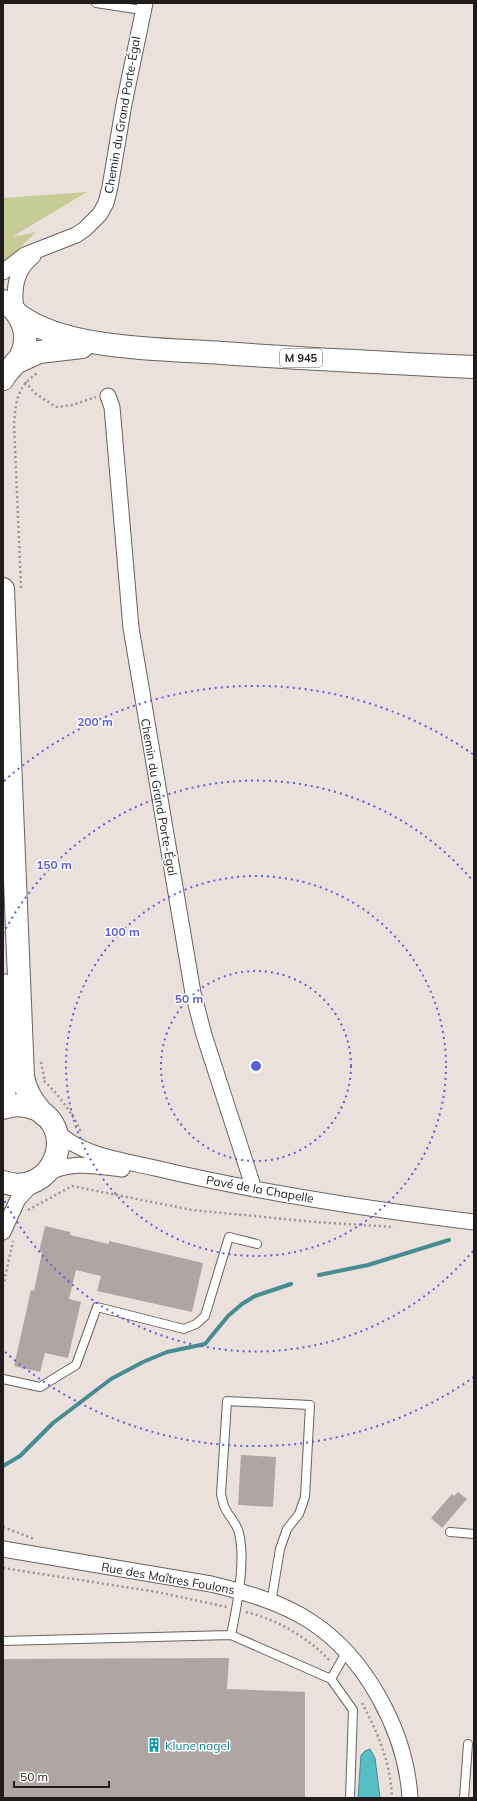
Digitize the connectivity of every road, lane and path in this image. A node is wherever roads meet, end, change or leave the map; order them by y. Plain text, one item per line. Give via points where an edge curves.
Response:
1 (96, 3) edge
2 (143, 7) edge
3 (49, 245) junction
4 (3, 272) edge
5 (12, 309) edge
6 (128, 347) junction
7 (474, 366) edge
8 (43, 370) dead end
9 (11, 373) edge
10 (108, 396) joint
11 (12, 590) edge
12 (3, 985) edge
13 (40, 1058) dead end
14 (45, 1081) dead end
15 (3, 1097) edge
16 (3, 1108) edge
17 (49, 1122) junction
18 (41, 1178) junction
19 (204, 1180) junction
20 (3, 1182) edge
21 (254, 1189) junction
22 (12, 1212) junction
23 (474, 1222) edge
24 (397, 1227) dead end
25 (9, 1233) edge
26 (257, 1244) dead end
27 (3, 1286) edge
28 (3, 1379) edge
29 (3, 1527) edge
30 (450, 1532) dead end
31 (474, 1534) edge
32 (36, 1540) dead end
33 (3, 1549) edge
34 (238, 1590) junction
35 (271, 1603) junction
36 (231, 1635) junction
37 (3, 1641) edge
38 (347, 1651) junction
39 (331, 1679) junction
40 (468, 1744) dead end
41 (350, 1798) edge
42 (410, 1798) edge
43 (464, 1798) edge

1 - 2 lane
2 - 3 street, Chemin du Grand Porte-Égal via 106,203 100,214 85,229
3 - 4 street, Chemin du Grand Porte-Égal via 24,255
3 - 5 street, Chemin du Grand Porte-Égal via 26,262 18,275
5 - 6 main road, M 945 via 37,327 57,335
5 - 9 main road via 24,330 25,340 21,355
6 - 7 main road, M 945
6 - 9 main road, M 945 via 48,350 31,355
8 - 9 path
9 - 10 path via 56,407
9 - 11 path via 19,392 14,424
10 - 21 street, Chemin du Grand Porte-Égal via 112,407 130,628 193,993
11 - 17 main road via 24,1076 30,1098
12 - 15 main road via 7,1064
13 - 14 path
16 - 17 main road, Pavé de la Chapelle via 23,1105 32,1108
17 - 18 main road via 58,1144 57,1153 52,1166
17 - 19 street, Pavé de la Chapelle via 68,1141 98,1154
18 - 19 street via 63,1166 83,1164
18 - 20 main road via 19,1185
18 - 22 street via 24,1192
19 - 21 street, Pavé de la Chapelle
21 - 23 street, Pavé de la Chapelle via 405,1214
22 - 24 path via 22,1214 72,1186 192,1210
22 - 25 street
25 - 27 path
26 - 28 lane via 229,1237 205,1316 196,1324 184,1329 96,1307 76,1364 40,1387
29 - 32 path
30 - 31 lane
33 - 34 street, Rue des Maîtres Foulons
34 - 35 street, Rue des Maîtres Foulons
34 - 35 lane via 242,1549 239,1532 224,1507 221,1494 227,1401 310,1405 305,1497 299,1514 287,1529 280,1548
34 - 36 lane
35 - 38 street, Rue des Maîtres Foulons via 310,1621
36 - 37 lane
36 - 39 lane
38 - 39 lane
38 - 42 street, Rue des Maîtres Foulons via 382,1704 394,1730 404,1761
39 - 41 lane via 353,1710
40 - 43 lane

